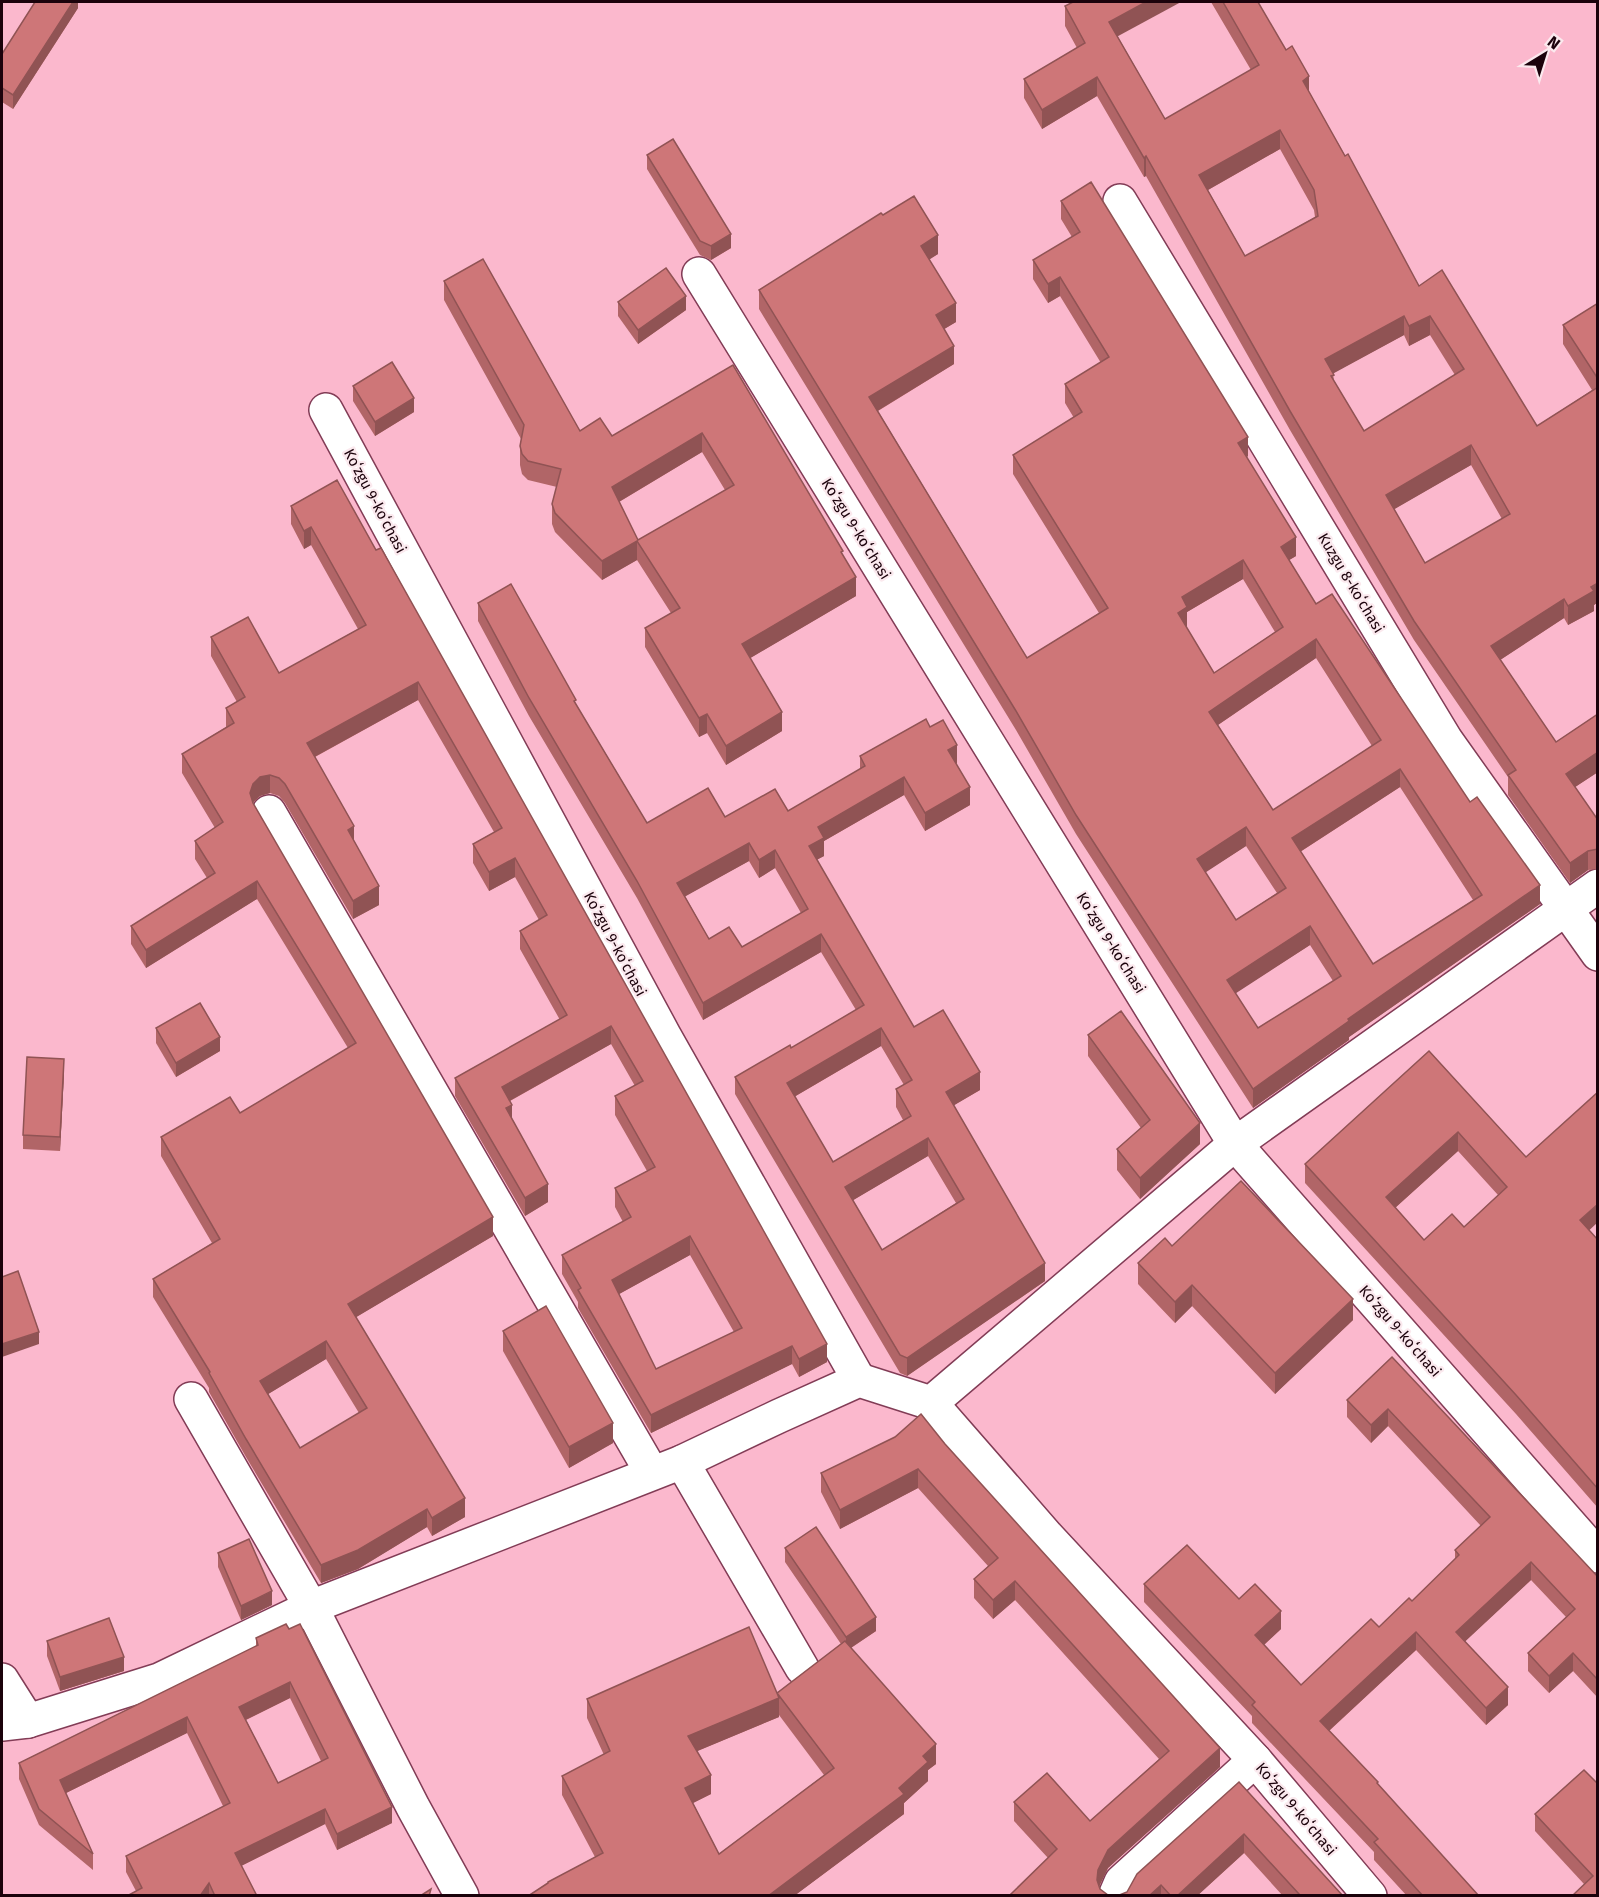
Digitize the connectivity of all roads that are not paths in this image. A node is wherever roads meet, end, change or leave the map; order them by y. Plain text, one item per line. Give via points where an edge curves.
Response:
1 (1120, 201) dead end
2 (699, 274) dead end
3 (326, 410) dead end
4 (269, 812) dead end
5 (1598, 885) edge
6 (1564, 907) junction
7 (1598, 954) edge
8 (1235, 1144) junction
9 (860, 1380) junction
10 (191, 1399) dead end
11 (932, 1403) junction
12 (667, 1467) junction
13 (1598, 1556) edge
14 (311, 1606) junction
15 (802, 1668) dead end
16 (2, 1680) edge
17 (15, 1722) edge
18 (1255, 1760) junction
19 (462, 1896) edge
20 (1115, 1896) edge
21 (1370, 1896) edge

1 - 6 street, Kuzgu 8-koʻchasi via 1446,740
2 - 8 street, Koʻzgu 9-koʻchasi
3 - 9 street, Koʻzgu 9-koʻchasi via 659,1024
4 - 12 street
5 - 6 street
6 - 7 street, Kuzgu 8-koʻchasi
6 - 8 street
8 - 11 street
8 - 13 street, Koʻzgu 9-koʻchasi
9 - 11 street
9 - 12 street
10 - 14 street
11 - 18 street, Koʻzgu 9-koʻchasi via 1047,1536
12 - 14 street
12 - 15 street
14 - 17 street via 159,1680
14 - 19 street
16 - 17 street
18 - 20 street via 1121,1882
18 - 21 street, Koʻzgu 9-koʻchasi

